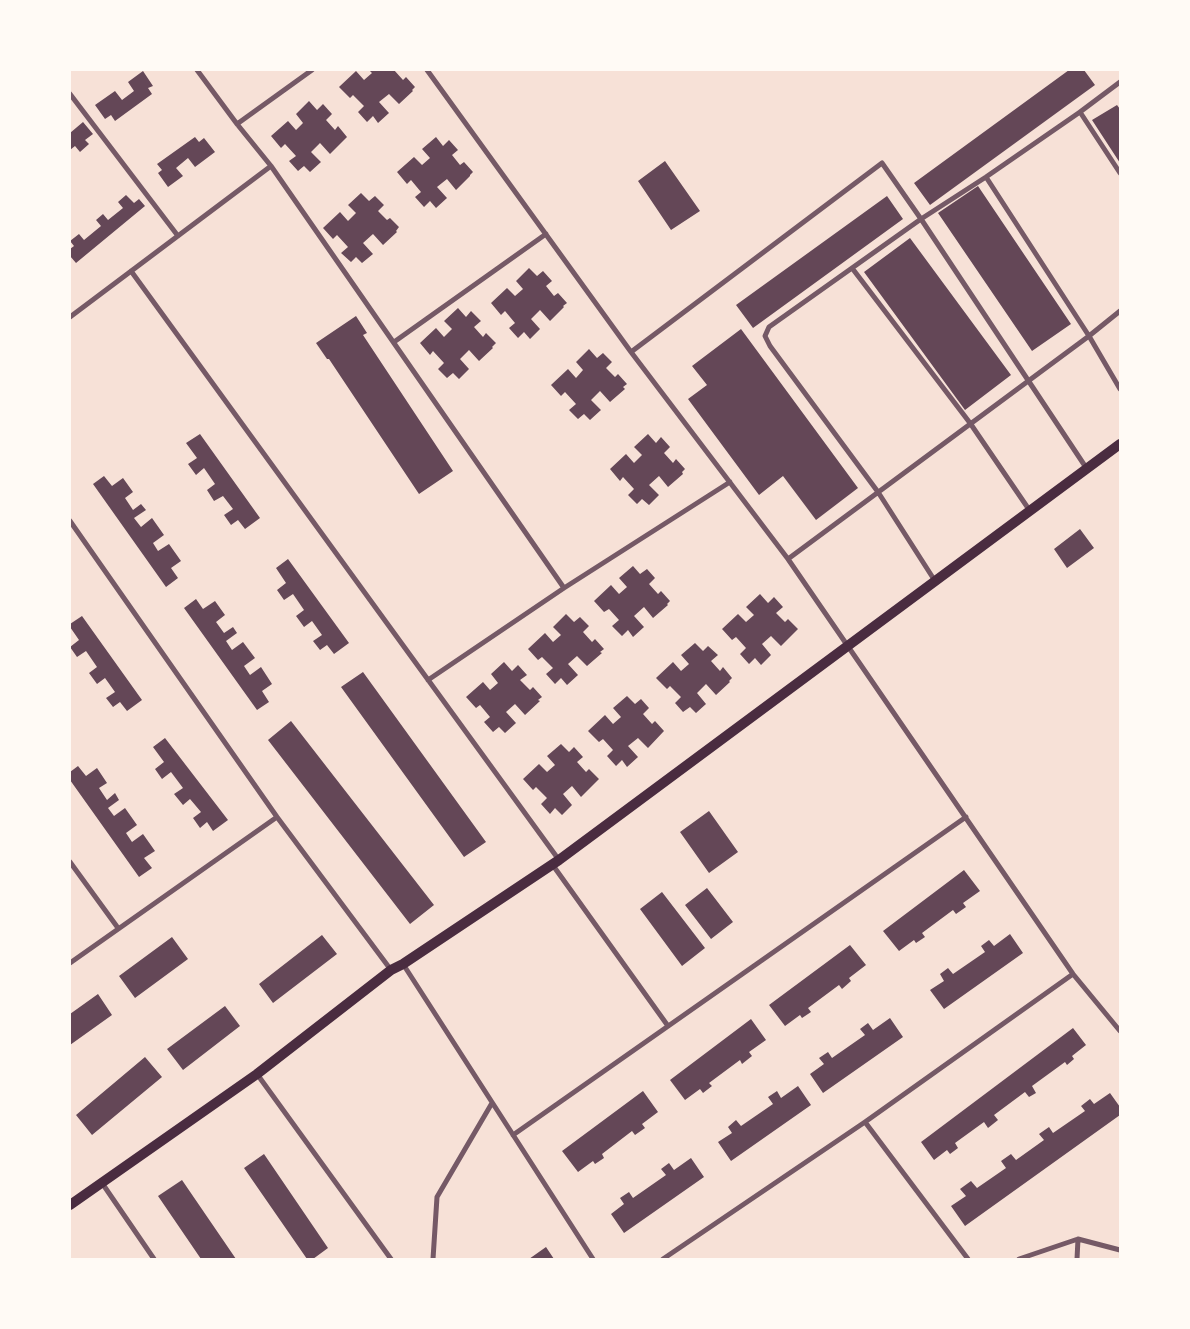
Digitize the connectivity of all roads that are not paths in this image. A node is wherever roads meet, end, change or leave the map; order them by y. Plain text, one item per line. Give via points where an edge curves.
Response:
1 (197, 70) edge
2 (312, 70) edge
3 (427, 70) edge
4 (1120, 82) edge
5 (70, 94) edge
6 (1080, 112) junction
7 (237, 124) junction
8 (271, 166) junction
9 (1120, 173) edge
10 (986, 177) junction
11 (921, 219) junction
12 (546, 234) junction
13 (178, 236) junction
14 (852, 268) junction
15 (131, 271) junction
16 (1120, 312) edge
17 (70, 317) edge
18 (1089, 336) junction
19 (394, 342) junction
20 (631, 352) junction
21 (1029, 380) junction
22 (1120, 389) edge
23 (970, 424) junction
24 (1120, 444) edge
25 (1087, 469) junction
26 (730, 482) junction
27 (878, 492) junction
28 (1030, 511) junction
29 (70, 521) edge
30 (788, 559) junction
31 (935, 581) junction
32 (564, 588) junction
33 (848, 645) junction
34 (428, 680) junction
35 (277, 816) junction
36 (966, 817) junction
37 (70, 862) edge
38 (555, 862) junction
39 (118, 928) junction
40 (70, 963) edge
41 (403, 964) junction
42 (391, 970) junction
43 (1073, 974) junction
44 (668, 1026) junction
45 (1120, 1031) edge
46 (257, 1074) junction
47 (492, 1103) junction
48 (865, 1122) junction
49 (513, 1135) junction
50 (102, 1182) junction
51 (70, 1205) edge
52 (1078, 1239) junction
53 (1120, 1250) edge
54 (154, 1259) edge
55 (391, 1259) edge
56 (433, 1259) edge
57 (592, 1259) edge
58 (663, 1259) edge
59 (968, 1259) edge
60 (1020, 1259) edge
61 (1078, 1259) edge

1 - 7 street
2 - 7 street
3 - 12 street
4 - 6 street
5 - 13 street
6 - 9 street
6 - 10 street
7 - 8 street
8 - 13 street
8 - 19 street
10 - 11 street
10 - 18 street
11 - 14 street
11 - 20 street via 882,163
11 - 21 street
12 - 19 street
12 - 20 street
13 - 15 street
14 - 23 street
14 - 27 street via 769,326 765,336
15 - 17 street
15 - 34 street
16 - 18 street
18 - 21 street
18 - 22 street
19 - 32 street
20 - 26 street
21 - 23 street
21 - 25 street
23 - 27 street
23 - 28 street
24 - 25 main road
25 - 28 main road
26 - 30 street
26 - 32 street
27 - 30 street
27 - 31 street
28 - 31 main road
29 - 35 street
30 - 33 street
31 - 33 main road
32 - 34 street
33 - 36 street
33 - 38 main road
34 - 38 street
35 - 39 street
35 - 42 street
36 - 43 street
36 - 44 street
37 - 39 street
38 - 41 main road
38 - 44 street
39 - 40 street
41 - 42 main road
41 - 47 street
42 - 46 main road
43 - 45 street
43 - 48 street
44 - 49 street
46 - 50 main road
46 - 55 street
47 - 49 street
47 - 56 street via 437,1197
48 - 58 street
48 - 59 street
49 - 57 street
50 - 51 main road
50 - 54 street
52 - 53 street
52 - 60 street
52 - 61 street

